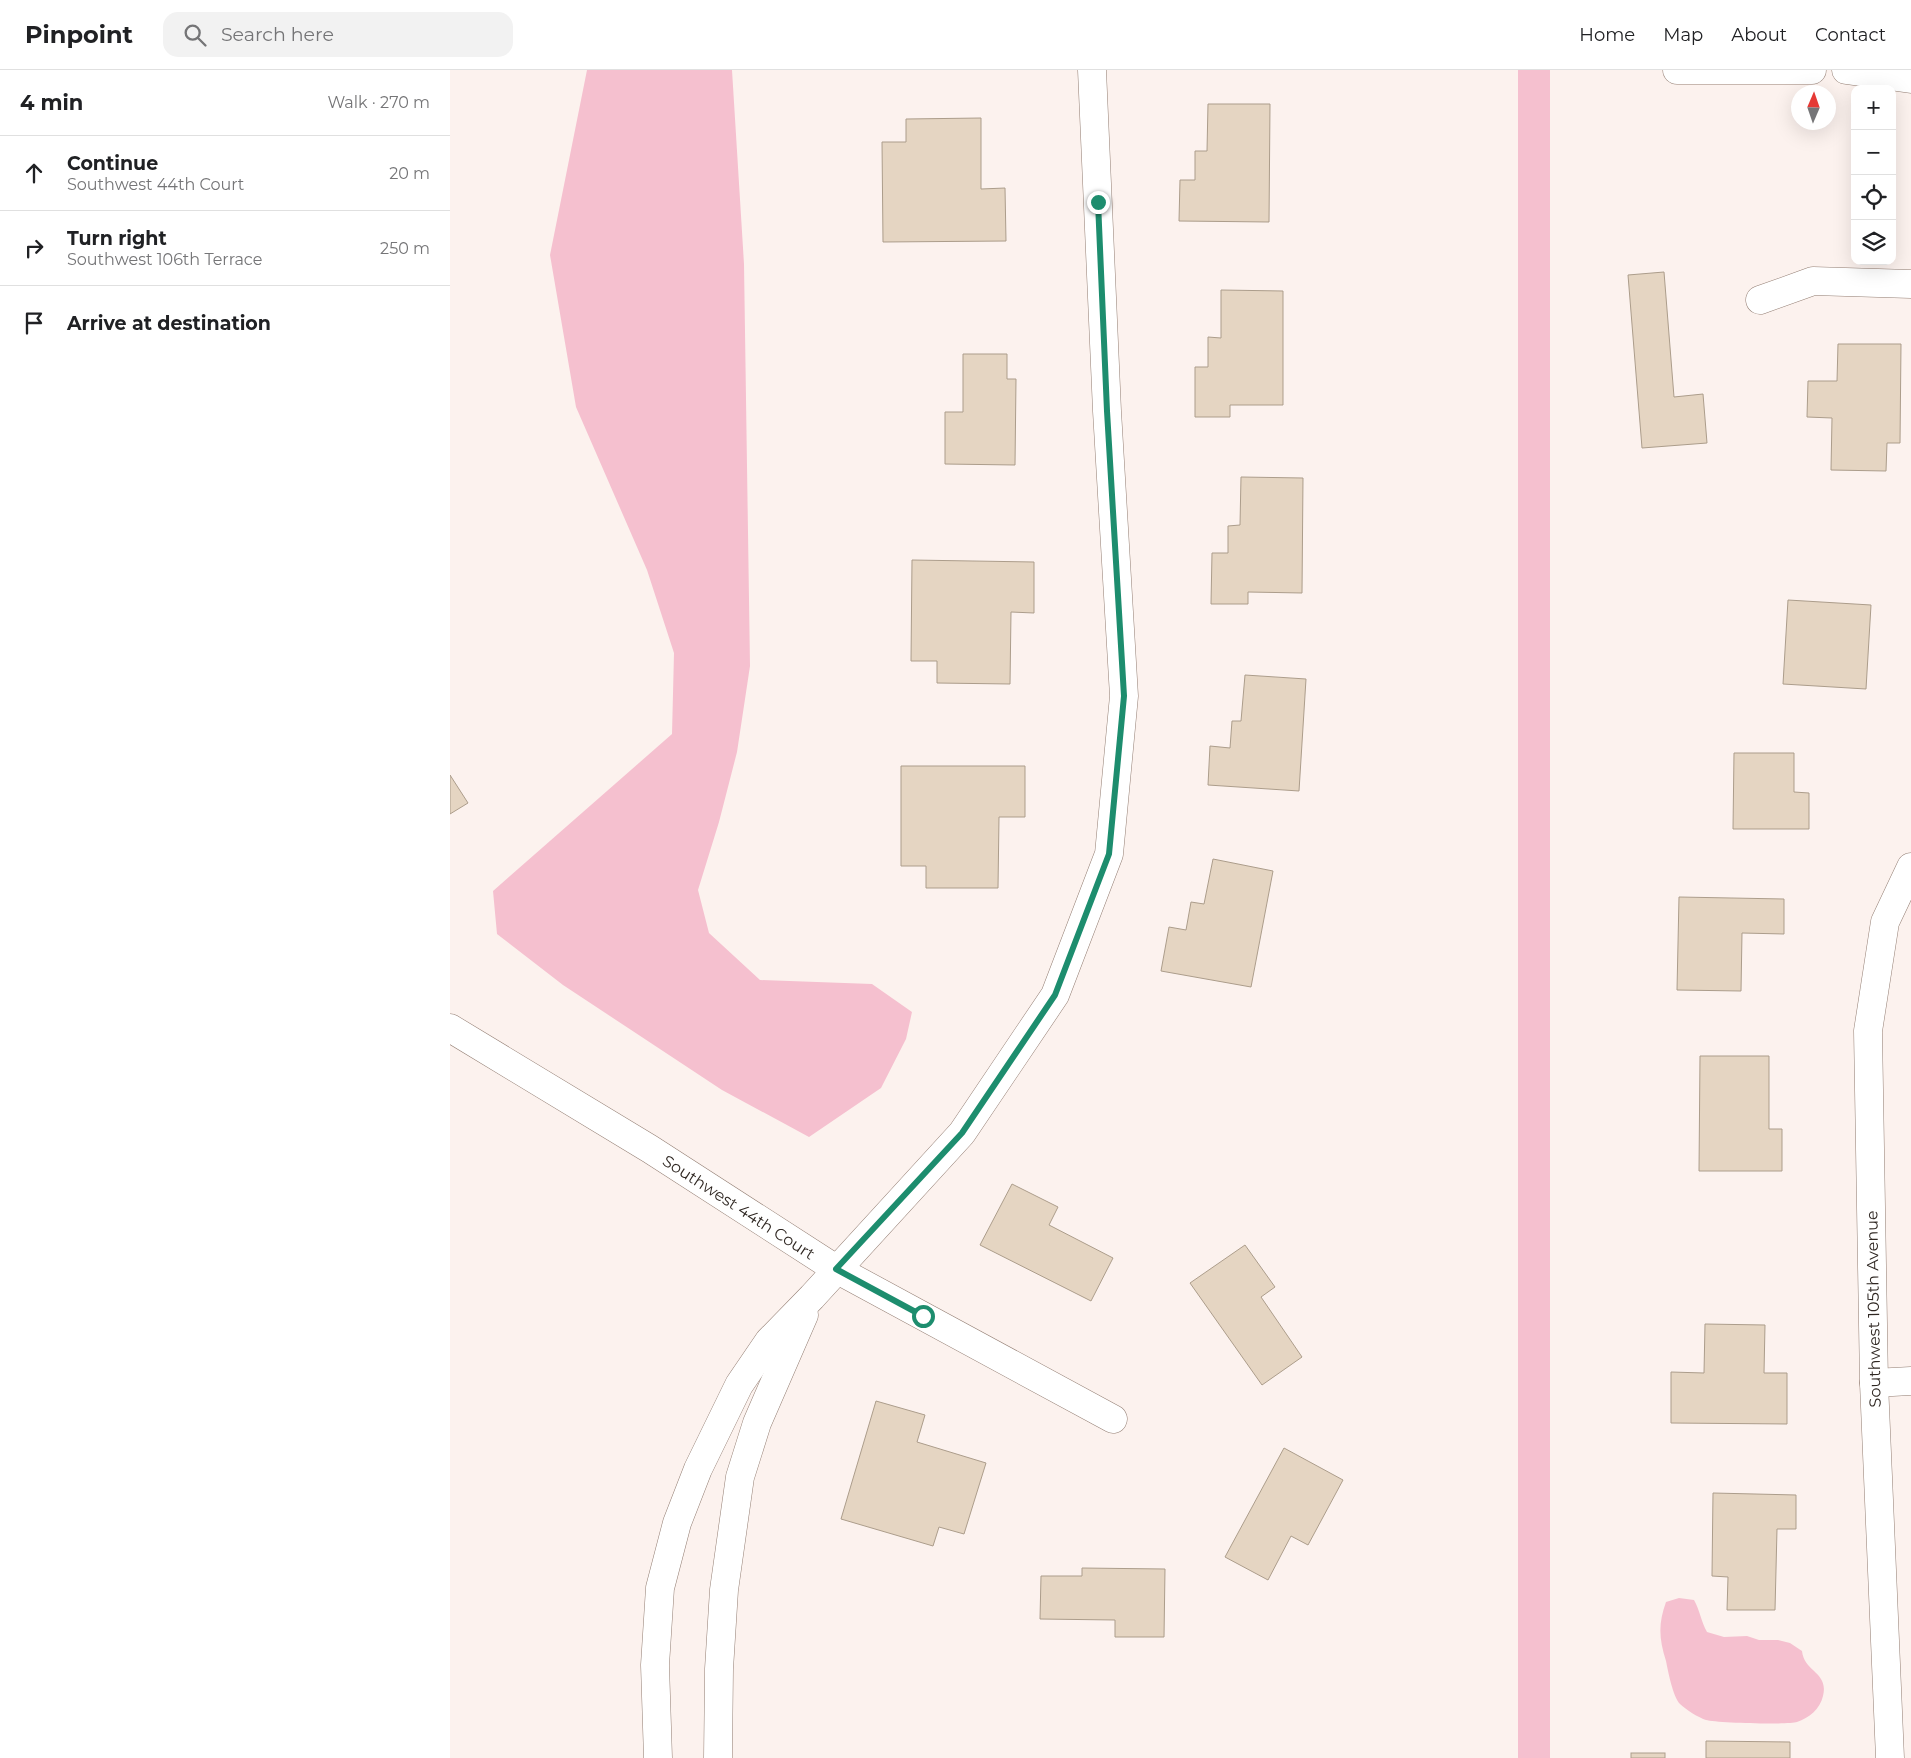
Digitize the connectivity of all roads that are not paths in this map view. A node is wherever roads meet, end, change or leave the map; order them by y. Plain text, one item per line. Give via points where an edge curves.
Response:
1 (1092, 70) edge
2 (1676, 70) edge
3 (1812, 70) edge
4 (1846, 70) edge
5 (1911, 79) edge
6 (1911, 284) edge
7 (1760, 300) dead end
8 (1911, 867) edge
9 (450, 1028) edge
10 (836, 1269) junction
11 (812, 1297) junction
12 (1911, 1381) edge
13 (1874, 1384) junction
14 (1114, 1418) dead end
15 (658, 1758) edge
16 (718, 1758) edge
17 (1890, 1758) edge

1 - 10 street via 1124,696 1109,854 1055,995 962,1133
2 - 3 street
4 - 5 street
6 - 7 street via 1813,281
8 - 13 street, Southwest 105th Avenue via 1885,922 1868,1031
9 - 10 street, Southwest 44th Court via 650,1149
10 - 11 street
10 - 14 street, Southwest 44th Court
11 - 15 street via 769,1341 739,1385 698,1469 677,1524 660,1588 655,1665
11 - 16 street via 757,1423 740,1477 724,1590
12 - 13 street
13 - 17 street, Southwest 105th Avenue

